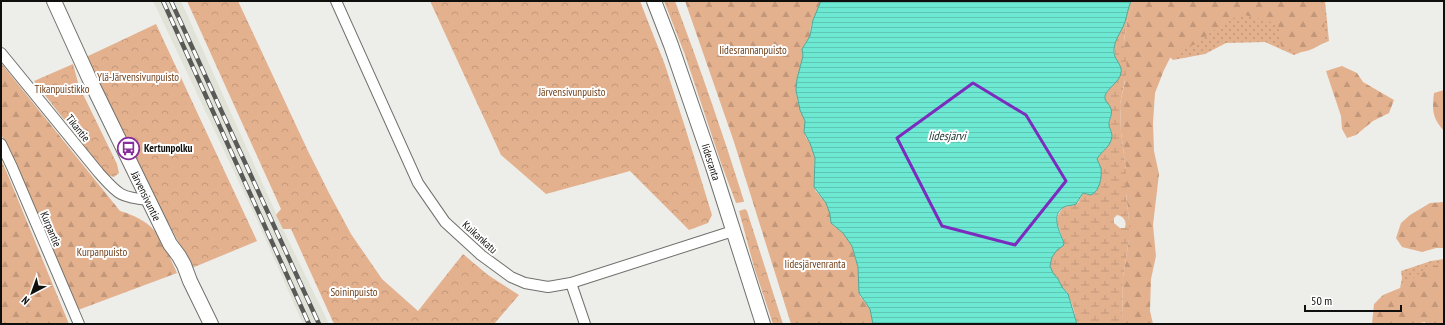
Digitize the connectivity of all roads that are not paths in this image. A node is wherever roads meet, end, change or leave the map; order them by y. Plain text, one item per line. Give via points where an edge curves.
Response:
1 (54, 1) edge
2 (336, 1) edge
3 (654, 1) edge
4 (1, 53) edge
5 (1, 144) edge
6 (148, 200) junction
7 (733, 231) junction
8 (572, 283) junction
9 (78, 324) edge
10 (211, 324) edge
11 (585, 324) edge
12 (763, 324) edge

1 - 6 street, Järvensivuntie
2 - 8 street, Kuikankatu via 418,183 445,222 481,255 511,277 525,283 548,287
3 - 7 street, Iidesranta via 685,85
4 - 6 street, Tikantie via 114,190 129,198
5 - 9 street, Kurpantie
6 - 10 street, Järvensivuntie via 170,244 184,265
7 - 8 street, Kuikankatu
7 - 12 street, Iidesranta
8 - 11 street

